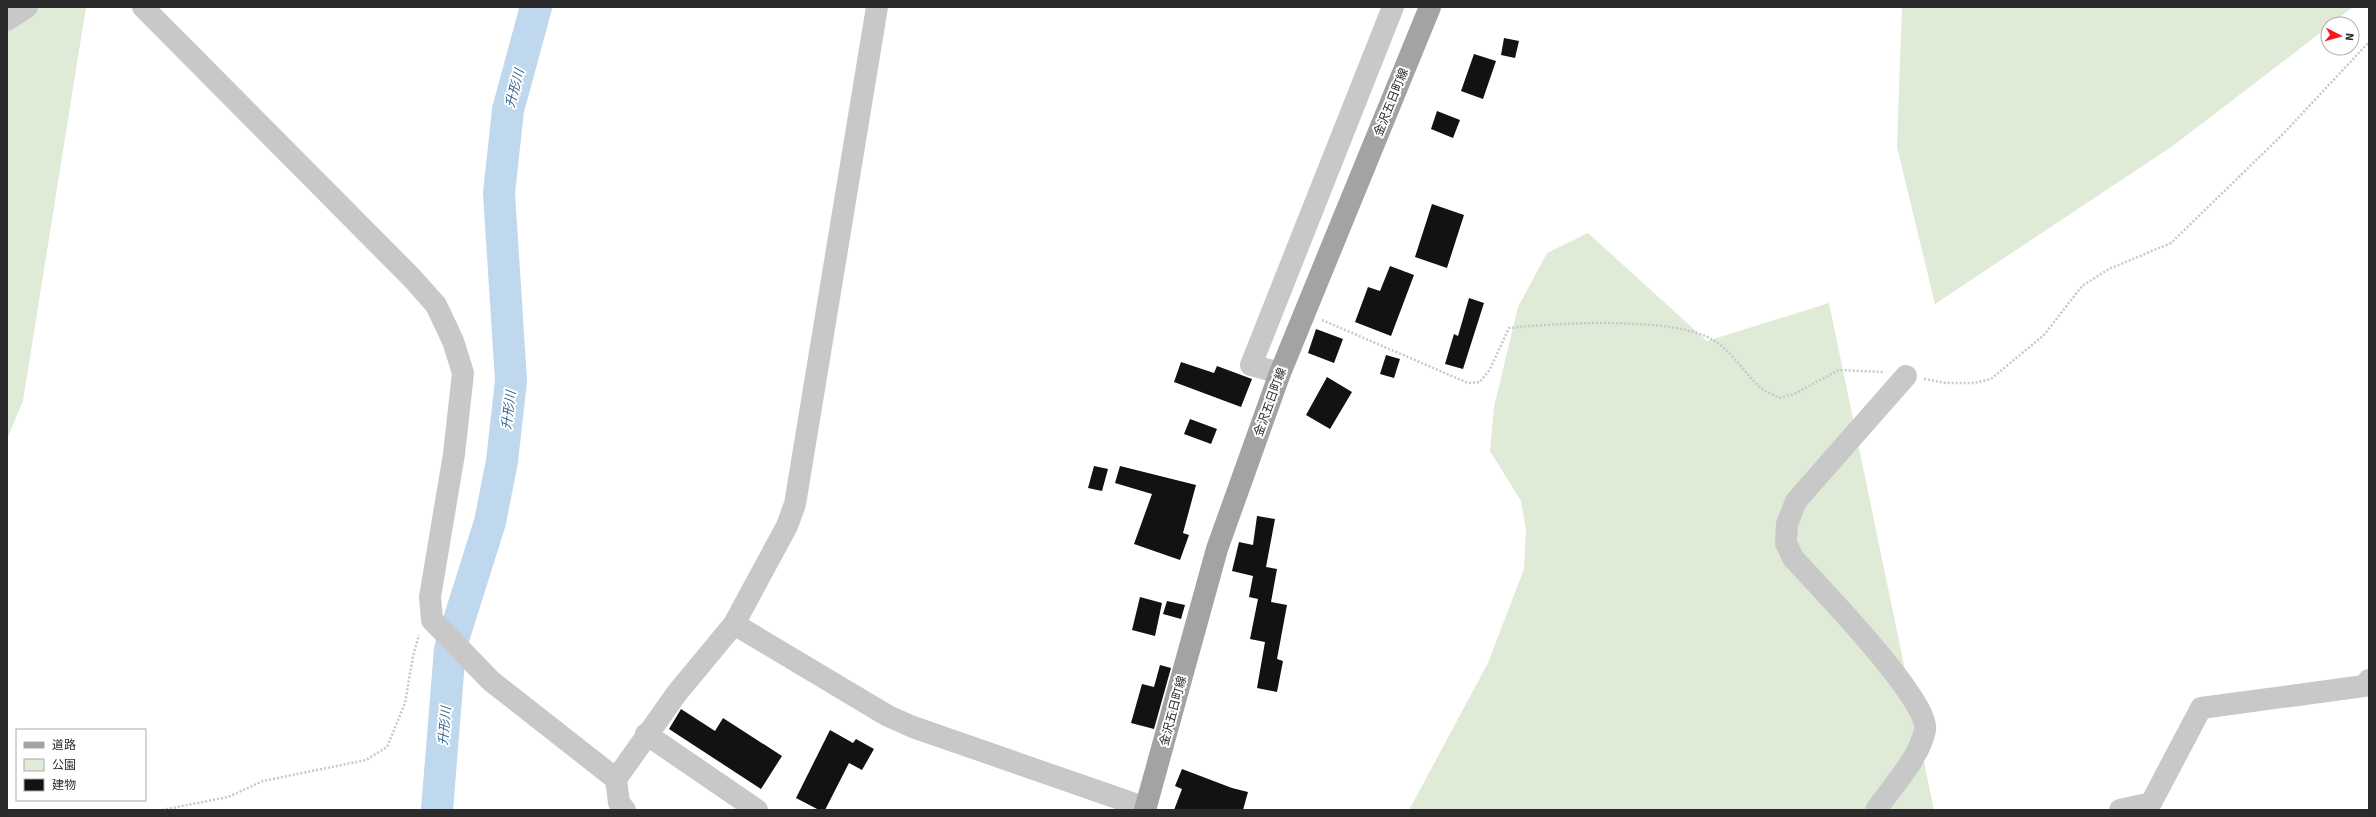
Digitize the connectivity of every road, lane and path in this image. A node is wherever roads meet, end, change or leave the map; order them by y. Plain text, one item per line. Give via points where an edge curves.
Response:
1 (27, 7) edge
2 (143, 7) edge
3 (877, 7) edge
4 (1393, 7) edge
5 (1430, 7) edge
6 (7, 20) edge
7 (2369, 42) edge
8 (1305, 313) junction
9 (1280, 373) junction
10 (1906, 376) junction
11 (734, 624) junction
12 (426, 627) junction
13 (2369, 680) edge
14 (646, 734) junction
15 (616, 779) junction
16 (1146, 809) edge
17 (162, 810) edge
18 (625, 810) edge
19 (757, 810) edge
20 (1876, 810) edge
21 (2120, 810) edge

1 - 6 street
2 - 12 street via 412,278 436,305 453,341 463,373 454,454
3 - 11 street via 795,504 787,526
4 - 9 street via 1251,365
5 - 8 main road, 金沢五日町線
7 - 10 path via 2283,134 2171,243 2109,269 2082,286 2044,335 1991,379 1974,383 1946,384
8 - 9 main road, 金沢五日町線
8 - 10 path via 1468,383 1480,382 1490,369 1509,328 1578,324 1668,326 1698,332 1714,340 1760,388 1779,398 1794,394 1840,370 1861,369
9 - 16 main road, 金沢五日町線 via 1217,549
10 - 20 street via 1808,485 1796,501 1787,524 1786,543 1793,558 1869,642 1912,696 1922,715 1926,728 1919,748
11 - 14 street
11 - 16 street via 888,716 913,728
12 - 15 street
12 - 17 path via 413,656 405,703 387,747 366,760 263,781 228,797 177,805
13 - 21 street via 2364,686 2201,708 2151,803
14 - 15 street
14 - 19 street
15 - 18 street via 619,803

